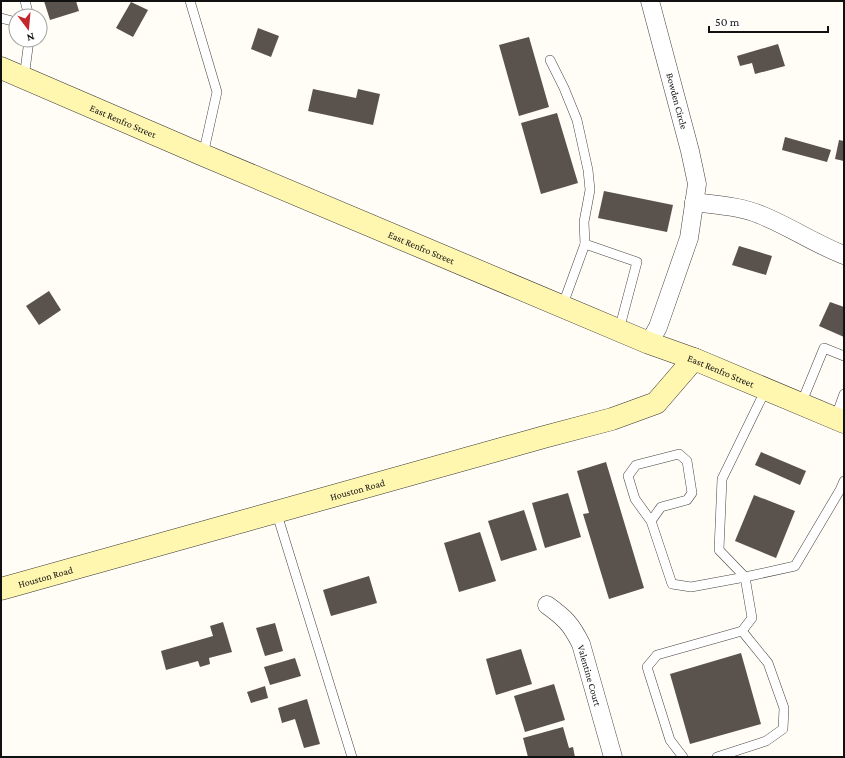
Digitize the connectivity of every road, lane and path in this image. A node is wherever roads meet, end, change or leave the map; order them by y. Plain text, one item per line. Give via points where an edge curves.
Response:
1 (190, 1) edge
2 (650, 1) edge
3 (28, 48) edge
4 (550, 60) dead end
5 (1, 68) edge
6 (24, 78) junction
7 (203, 155) junction
8 (694, 202) junction
9 (585, 244) junction
10 (844, 255) edge
11 (562, 307) junction
12 (619, 330) junction
13 (649, 343) junction
14 (844, 356) edge
15 (694, 359) junction
16 (766, 389) junction
17 (844, 394) edge
18 (801, 404) junction
19 (840, 421) edge
20 (844, 481) edge
21 (840, 499) edge
22 (276, 511) junction
23 (650, 521) junction
24 (745, 577) junction
25 (1, 588) edge
26 (548, 605) dead end
27 (742, 632) junction
28 (352, 757) edge
29 (613, 757) edge
30 (683, 757) edge
31 (717, 757) edge

1 - 7 lane via 217,92
2 - 8 street, Bowden Circle via 690,151 697,184
3 - 6 lane
4 - 9 lane via 577,120 588,170 590,190 584,222
5 - 6 main road, East Renfro Street
6 - 7 main road, East Renfro Street
7 - 11 main road, East Renfro Street
8 - 10 street via 760,214
8 - 13 street, Bowden Circle via 689,238 658,327
9 - 11 lane
9 - 12 lane via 637,262
11 - 12 main road, East Renfro Street
12 - 13 main road, East Renfro Street
13 - 15 main road, East Renfro Street
14 - 18 lane via 824,348
15 - 16 main road, East Renfro Street
15 - 22 main road, Houston Road via 656,403 612,420
16 - 18 main road, East Renfro Street
16 - 24 lane via 722,479 718,550
17 - 19 lane
18 - 19 main road, East Renfro Street
20 - 21 lane
21 - 24 lane via 796,566
22 - 25 main road, Houston Road
22 - 28 lane
23 - 23 lane via 661,507 687,500 692,493 687,461 679,454 636,465 628,476 635,499
23 - 24 lane via 672,584 691,586
24 - 27 lane via 752,618
26 - 29 street, Valentine Court via 563,616 580,644
27 - 30 lane via 657,655 647,667 670,740
27 - 31 lane via 768,663 784,708 783,729 766,741

